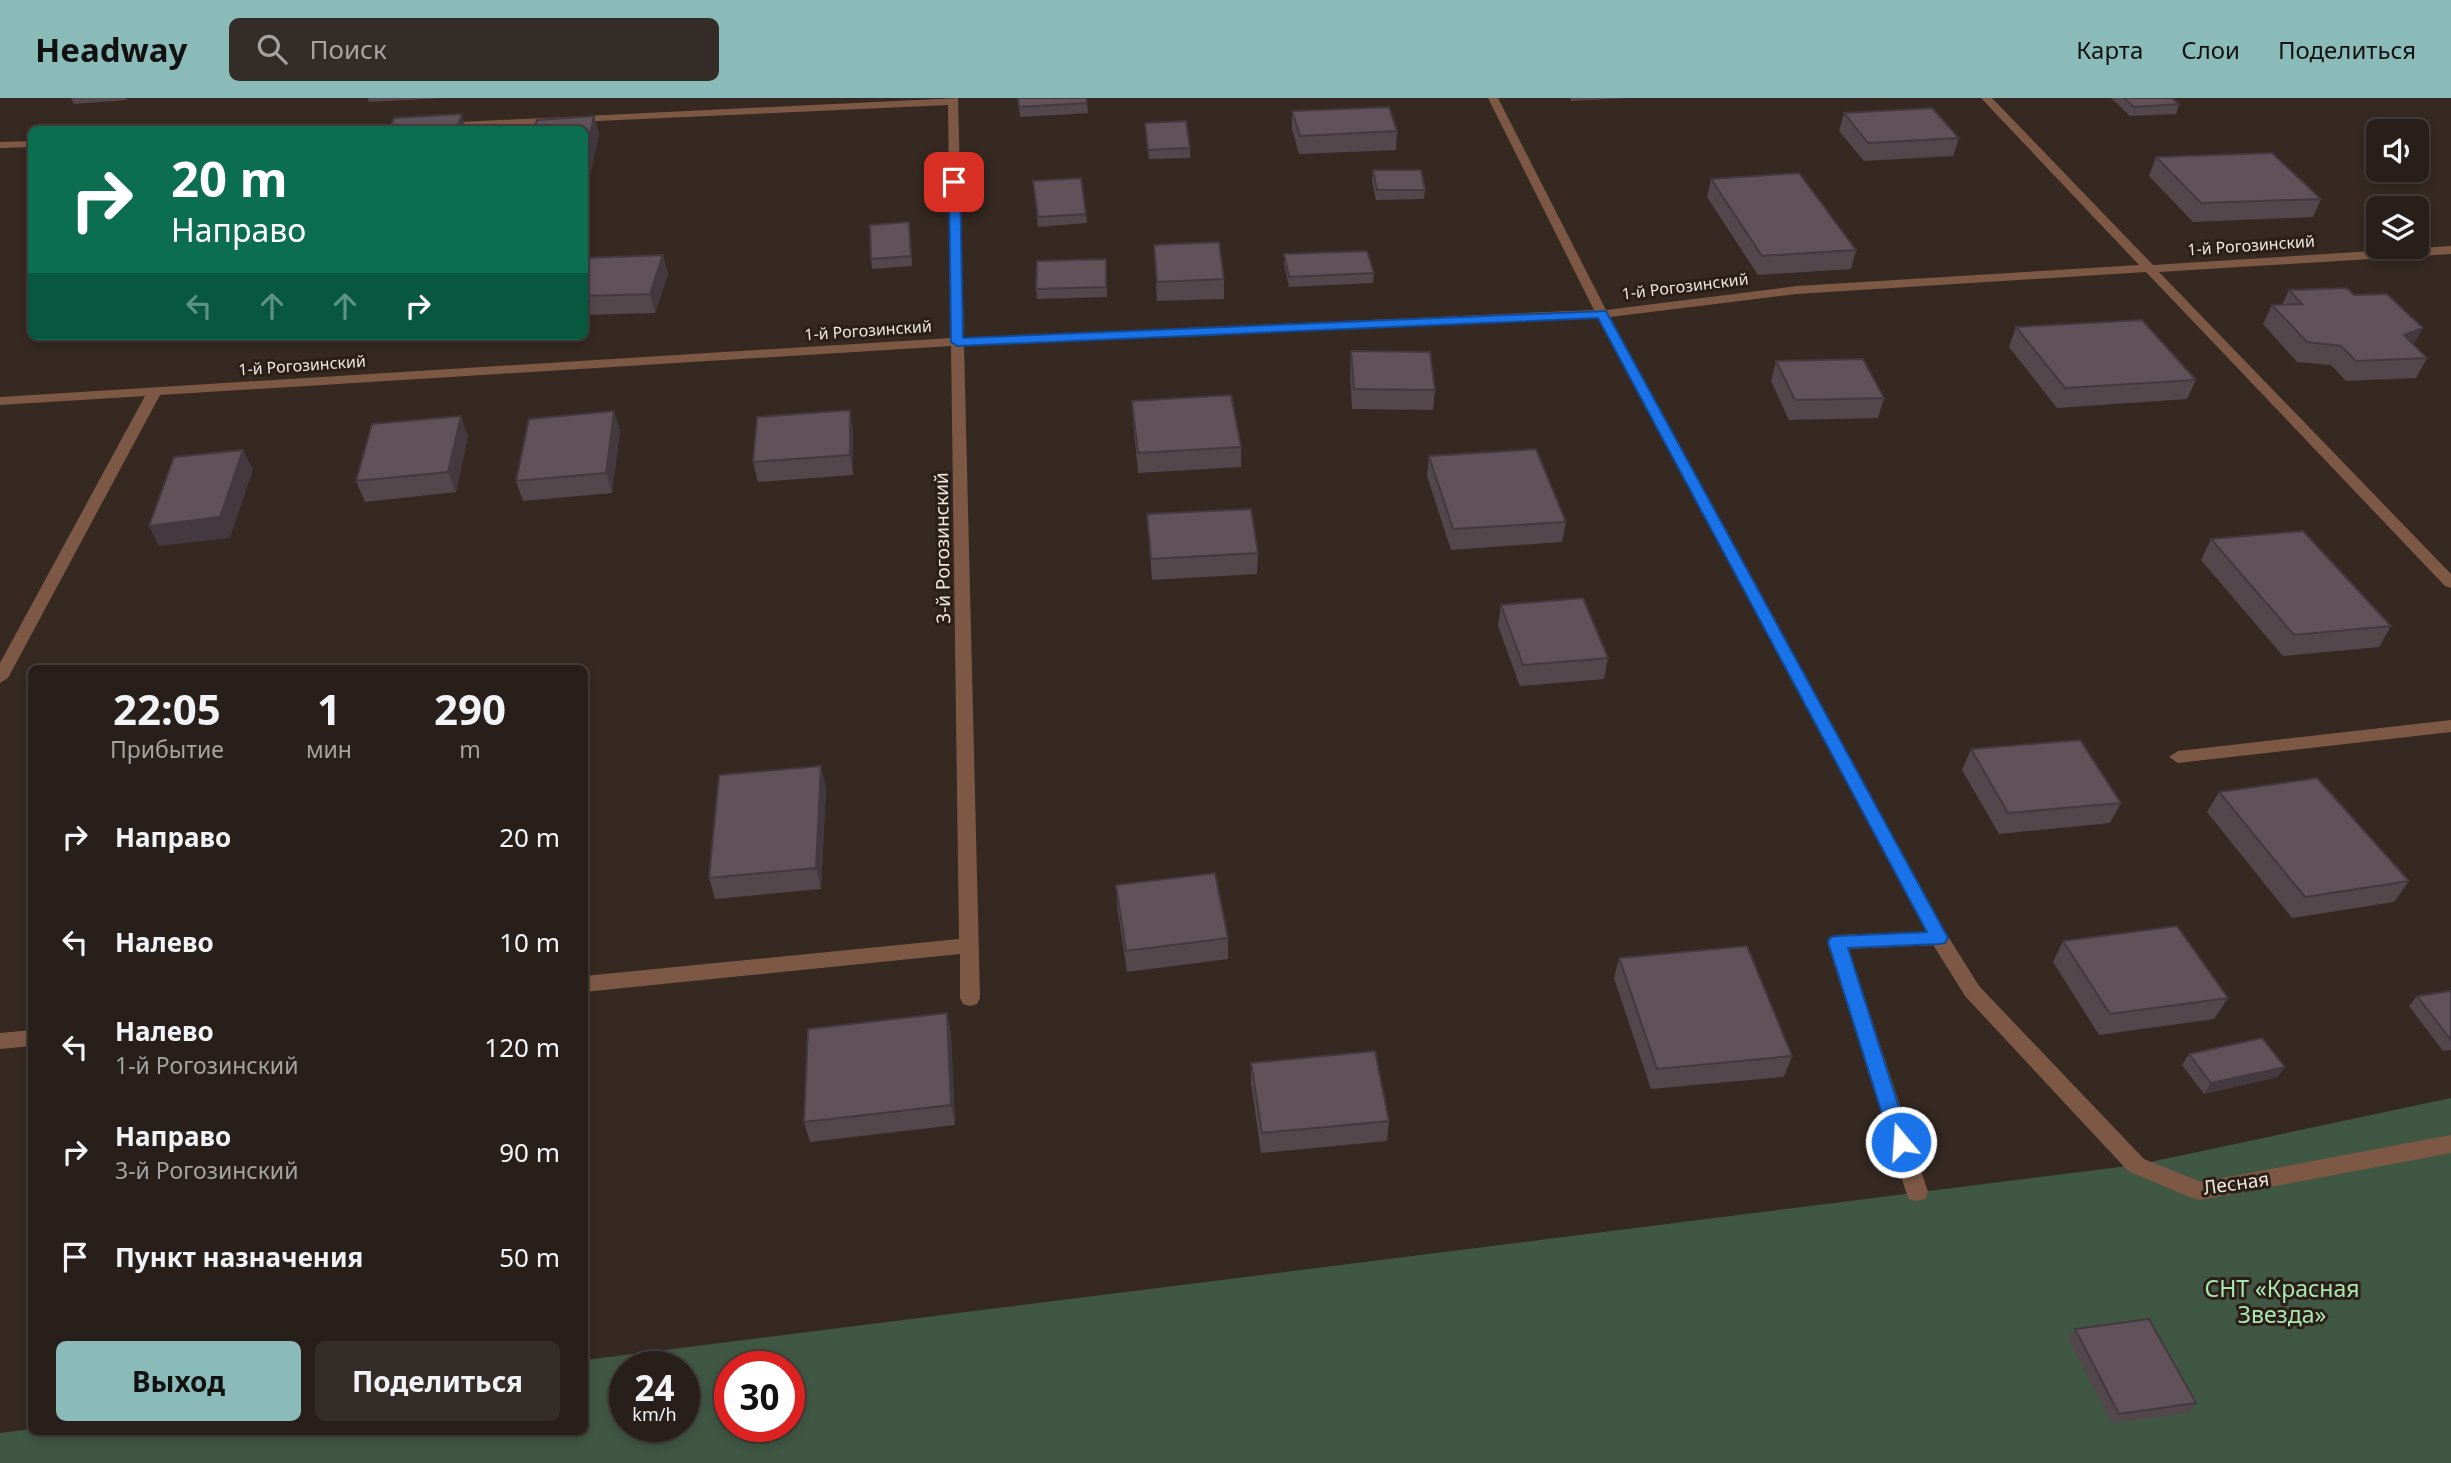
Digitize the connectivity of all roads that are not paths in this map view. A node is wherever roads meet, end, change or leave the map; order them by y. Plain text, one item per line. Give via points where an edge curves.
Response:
1 (1493, 98) edge
2 (1986, 98) edge
3 (953, 100) edge
4 (431, 126) edge
5 (28, 144) edge
6 (0, 145) edge
7 (2451, 250) edge
8 (2150, 269) junction
9 (1602, 314) junction
10 (957, 342) junction
11 (155, 391) junction
12 (0, 401) edge
13 (2451, 583) edge
14 (0, 678) edge
15 (2451, 726) edge
16 (2178, 757) dead end
17 (1939, 938) junction
18 (968, 946) junction
19 (588, 984) edge
20 (970, 998) dead end
21 (28, 1038) edge
22 (0, 1041) edge
23 (2451, 1144) edge
24 (1917, 1192) dead end

1 - 9 street, Лесная
2 - 8 street
3 - 4 street
3 - 10 street, 3-й Рогозинский
5 - 6 street
7 - 8 street, 1-й Рогозинский
8 - 9 street, 1-й Рогозинский via 1797,290
8 - 13 street
9 - 10 street, 1-й Рогозинский
9 - 17 street, Лесная
10 - 11 street, 1-й Рогозинский
10 - 18 street, 3-й Рогозинский
11 - 12 street, 1-й Рогозинский
11 - 14 street
15 - 16 street
17 - 23 street, Лесная via 1972,991 2136,1165 2200,1191
17 - 24 street via 1837,942
18 - 19 street
18 - 20 street, 3-й Рогозинский
21 - 22 street

